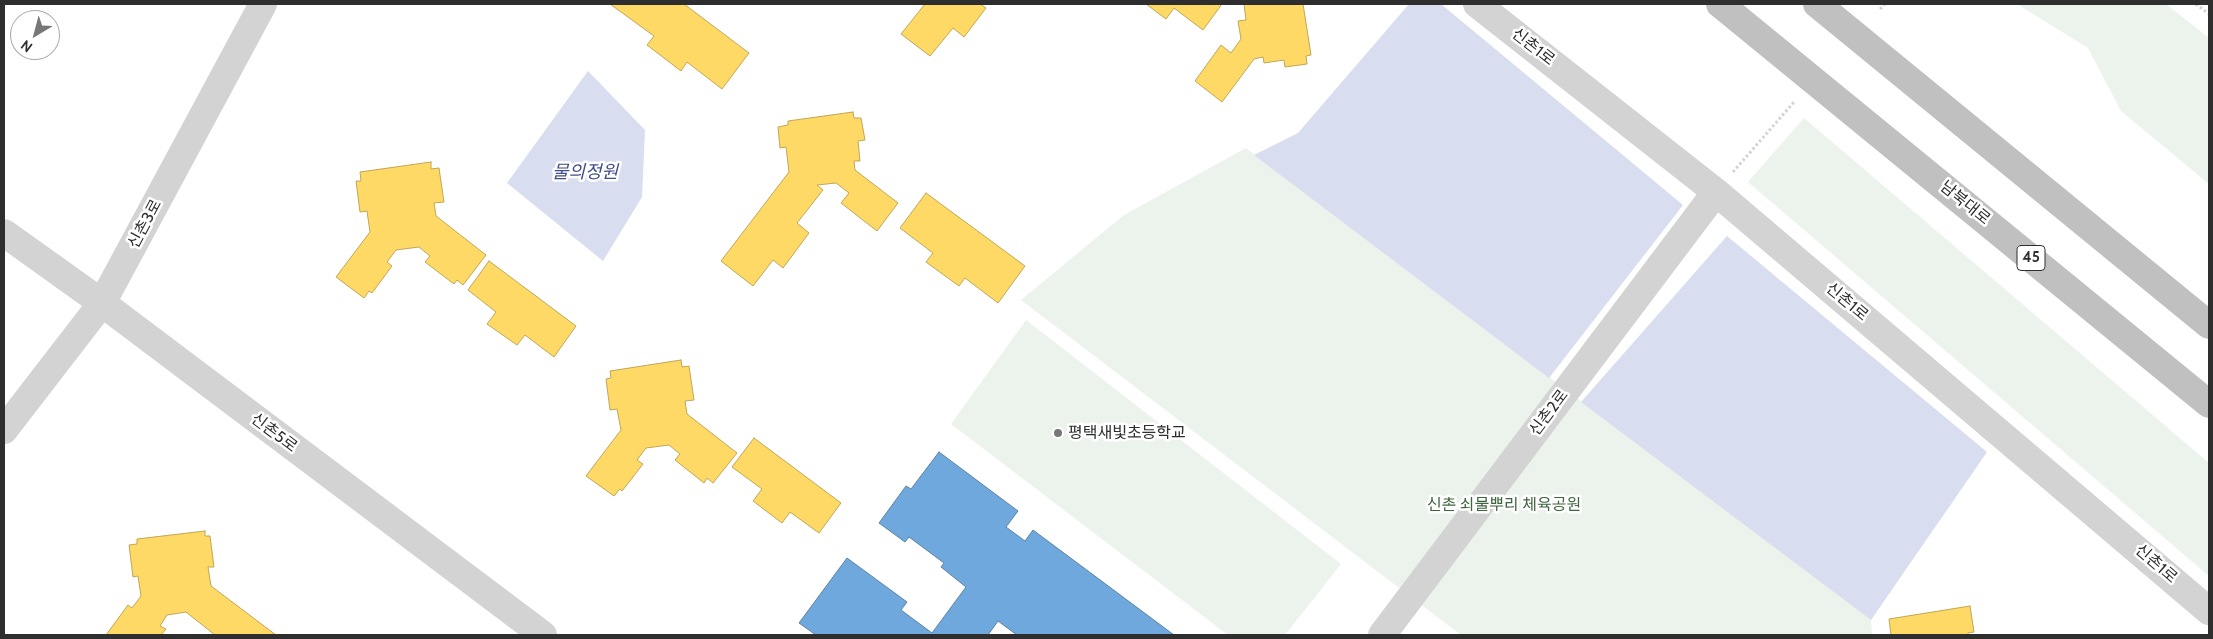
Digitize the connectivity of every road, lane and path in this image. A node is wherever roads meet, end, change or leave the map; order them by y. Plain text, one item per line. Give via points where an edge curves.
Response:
1 (263, 4) edge
2 (1477, 4) edge
3 (1720, 4) edge
4 (1817, 4) edge
5 (1886, 4) edge
6 (2196, 4) edge
7 (1880, 9) dead end
8 (2209, 14) edge
9 (1794, 102) dead end
10 (1716, 192) junction
11 (4, 233) edge
12 (102, 304) junction
13 (2209, 325) edge
14 (2209, 404) edge
15 (4, 430) edge
16 (2209, 611) edge
17 (542, 635) edge
18 (1382, 635) edge

1 - 12 street, 신촌3로
2 - 10 street, 신촌1로
3 - 14 highway, 남북대로 / 45
4 - 13 highway
5 - 7 path
6 - 8 path
9 - 10 path
10 - 16 street, 신촌1로
10 - 18 street, 신촌2로
11 - 12 street, 신촌5로
12 - 15 street, 신촌3로
12 - 17 street, 신촌5로

